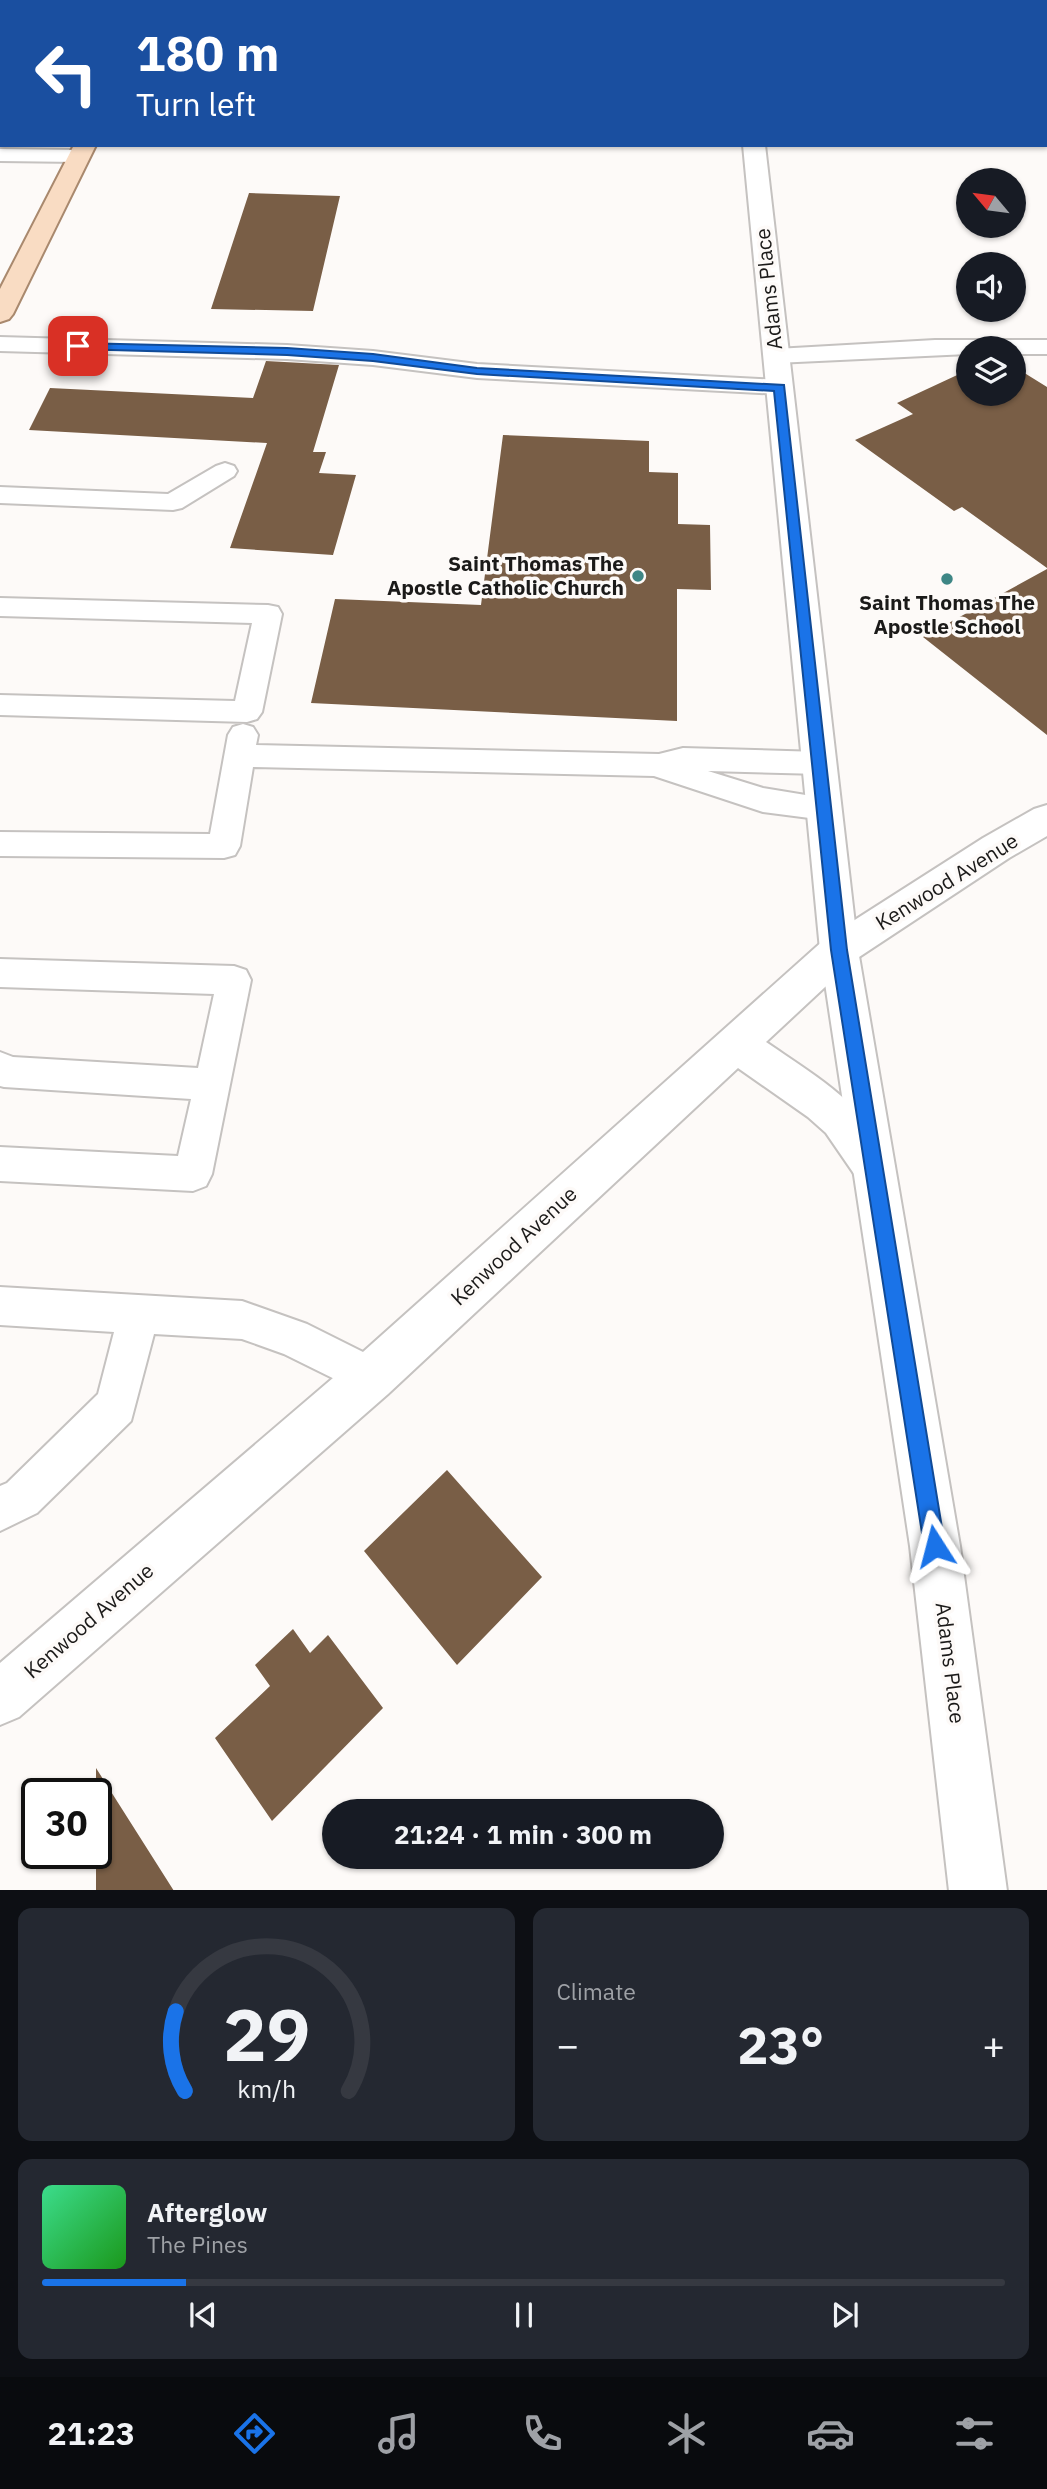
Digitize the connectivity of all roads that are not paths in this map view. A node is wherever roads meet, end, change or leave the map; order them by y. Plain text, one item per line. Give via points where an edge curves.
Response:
1 (754, 147) edge
2 (82, 151) edge
3 (0, 155) edge
4 (0, 314) edge
5 (0, 344) edge
6 (1047, 347) edge
7 (778, 372) junction
8 (225, 471) dead end
9 (0, 495) edge
10 (0, 607) edge
11 (0, 705) edge
12 (247, 712) junction
13 (240, 756) junction
14 (820, 763) junction
15 (659, 765) junction
16 (825, 808) junction
17 (1047, 820) edge
18 (0, 844) edge
19 (839, 950) junction
20 (0, 974) edge
21 (735, 1043) junction
22 (0, 1067) edge
23 (212, 1085) junction
24 (0, 1164) edge
25 (874, 1167) junction
26 (0, 1306) edge
27 (139, 1312) junction
28 (371, 1377) junction
29 (0, 1509) edge
30 (0, 1698) edge
31 (978, 1890) edge

1 - 7 street, Adams Place
2 - 3 lane
2 - 4 main road
5 - 7 lane via 287,352 477,371
6 - 7 lane via 935,346
7 - 14 street, Adams Place
8 - 9 lane via 173,502
10 - 12 lane via 268,614
11 - 12 lane
12 - 13 lane
13 - 15 lane
13 - 18 lane via 224,846
14 - 15 lane via 683,759
14 - 16 street, Adams Place
15 - 16 lane via 763,800
16 - 19 street, Adams Place
17 - 19 street, Kenwood Avenue
19 - 21 street, Kenwood Avenue
19 - 25 street, Adams Place
20 - 23 lane via 234,980
21 - 25 street via 841,1120
21 - 28 street, Kenwood Avenue
22 - 23 lane via 4,1072
23 - 24 lane via 193,1174
25 - 31 street, Adams Place via 935,1546
26 - 27 lane
27 - 28 lane via 242,1320 293,1338
27 - 29 lane via 116,1406 22,1498
28 - 30 street, Kenwood Avenue

